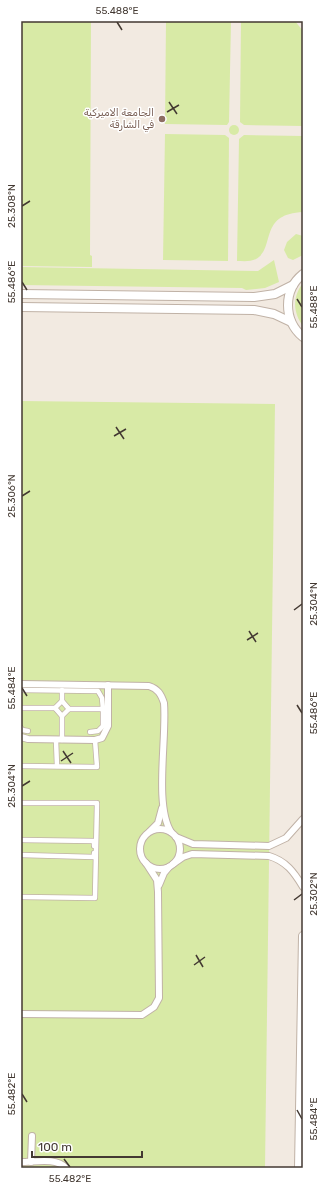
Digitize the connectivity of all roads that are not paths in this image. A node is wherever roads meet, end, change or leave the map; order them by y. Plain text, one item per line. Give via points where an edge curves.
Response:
1 (303, 274) edge
2 (293, 284) junction
3 (21, 294) edge
4 (21, 307) edge
5 (292, 322) junction
6 (302, 337) edge
7 (21, 684) edge
8 (108, 685) junction
9 (21, 690) edge
10 (62, 690) junction
11 (62, 701) junction
12 (21, 708) edge
13 (55, 708) junction
14 (69, 709) junction
15 (103, 709) junction
16 (62, 716) junction
17 (21, 728) edge
18 (28, 731) dead end
19 (90, 732) dead end
20 (21, 737) edge
21 (59, 740) junction
22 (95, 740) junction
23 (21, 766) edge
24 (57, 766) junction
25 (163, 802) junction
26 (21, 803) edge
27 (303, 819) edge
28 (148, 833) junction
29 (174, 835) junction
30 (21, 840) edge
31 (21, 855) edge
32 (146, 863) junction
33 (172, 865) junction
34 (303, 887) edge
35 (158, 892) junction
36 (21, 897) edge
37 (303, 936) edge
38 (21, 1014) edge
39 (302, 1085) edge
40 (32, 1136) dead end
41 (21, 1162) edge
42 (31, 1162) junction
43 (66, 1168) edge
44 (299, 1168) edge

1 - 2 street
2 - 3 street via 275,294 254,297
2 - 5 street via 288,303
4 - 5 street via 249,310 274,314
5 - 6 street
7 - 8 street
8 - 22 street via 108,726 102,738
8 - 25 street via 149,686 156,688 161,694 165,712
9 - 10 street
10 - 11 street
10 - 15 street via 98,691
11 - 13 street
11 - 14 street
12 - 13 street
13 - 16 street
14 - 15 street
14 - 16 street
15 - 19 street via 103,726 98,731
16 - 21 street
17 - 18 street
20 - 21 street
21 - 22 street
21 - 24 street
22 - 24 street via 97,767
23 - 24 street
25 - 28 street via 158,823
25 - 29 street via 166,823
26 - 36 street via 97,803 95,898
27 - 29 street via 286,838 269,846 193,844
28 - 29 street via 159,829
28 - 32 street via 143,838 140,851
29 - 33 street via 180,848
30 - 31 street via 94,841 94,857
32 - 33 street via 155,868
32 - 35 street via 157,880
33 - 34 street via 183,856 192,854 269,856 288,866
33 - 35 street via 160,880
35 - 38 street via 159,998 154,1007 142,1015
37 - 39 street
39 - 44 street
40 - 42 street
41 - 42 street
42 - 43 street via 61,1163

